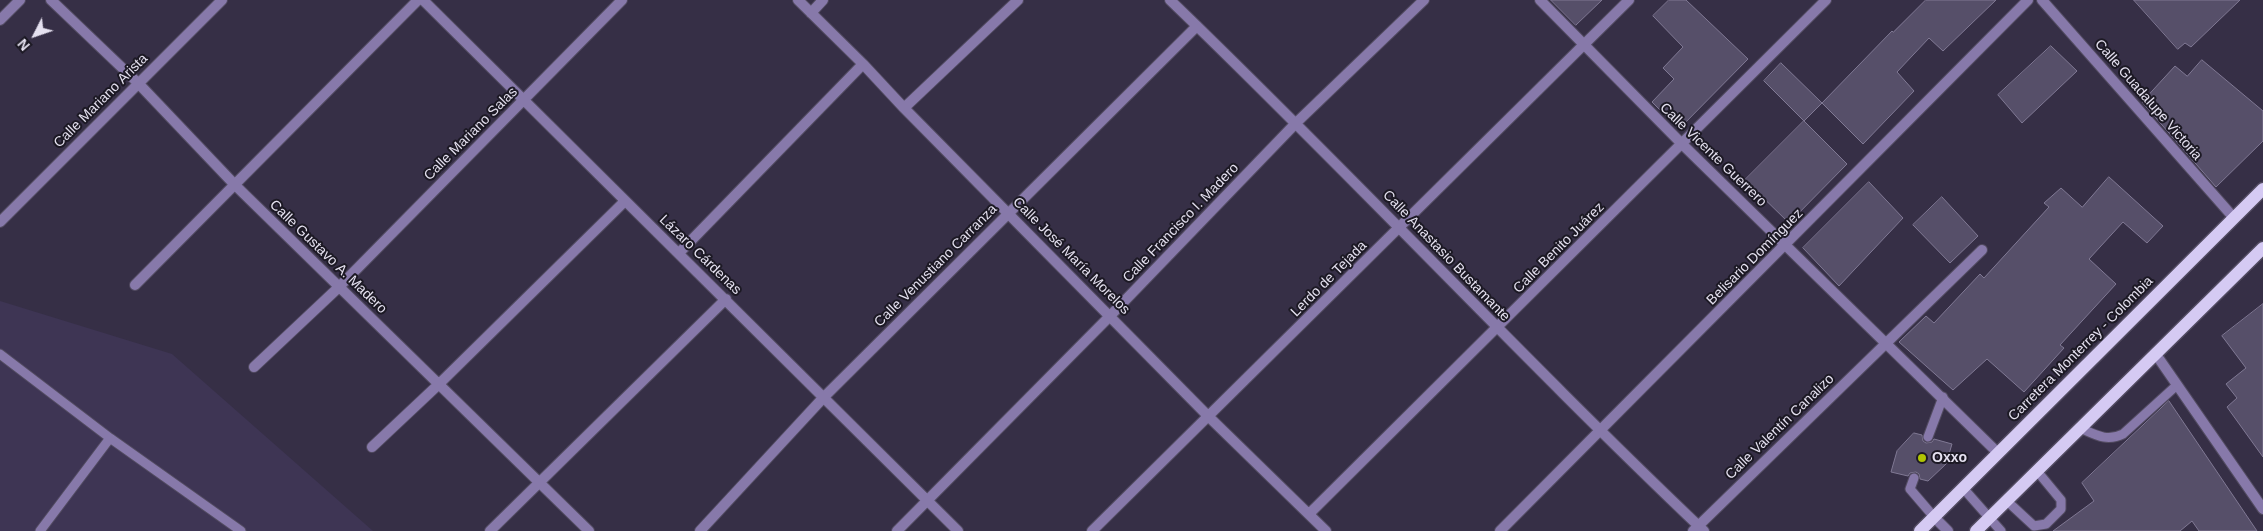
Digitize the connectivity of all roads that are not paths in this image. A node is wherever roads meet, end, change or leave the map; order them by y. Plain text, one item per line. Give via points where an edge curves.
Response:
1 (20, 0) edge
2 (51, 0) edge
3 (222, 0) edge
4 (418, 0) edge
5 (423, 0) edge
6 (622, 0) edge
7 (798, 0) edge
8 (823, 0) edge
9 (1018, 0) edge
10 (1170, 0) edge
11 (1424, 0) edge
12 (1540, 0) edge
13 (1629, 0) edge
14 (1826, 0) edge
15 (2028, 0) edge
16 (2042, 0) edge
17 (811, 13) junction
18 (0, 20) edge
19 (1197, 26) junction
20 (1584, 45) junction
21 (863, 64) junction
22 (138, 84) junction
23 (523, 101) junction
24 (904, 108) junction
25 (1296, 123) junction
26 (1683, 145) junction
27 (234, 185) junction
28 (2263, 189) edge
29 (625, 201) junction
30 (1009, 213) junction
31 (2234, 218) junction
32 (0, 222) edge
33 (1400, 228) junction
34 (1786, 245) junction
35 (2263, 248) edge
36 (1982, 250) dead end
37 (679, 254) junction
38 (134, 285) dead end
39 (339, 287) junction
40 (726, 299) junction
41 (1110, 316) junction
42 (1498, 329) junction
43 (1887, 343) junction
44 (2155, 353) junction
45 (0, 354) edge
46 (254, 367) dead end
47 (439, 384) junction
48 (2177, 385) junction
49 (1943, 397) junction
50 (823, 398) junction
51 (1209, 417) junction
52 (2080, 428) junction
53 (1602, 430) junction
54 (1928, 437) dead end
55 (110, 438) junction
56 (372, 447) dead end
57 (1998, 453) junction
58 (2036, 471) junction
59 (1914, 478) dead end
60 (540, 483) junction
61 (1964, 488) junction
62 (927, 500) junction
63 (2007, 500) junction
64 (2263, 509) edge
65 (1309, 514) junction
66 (1934, 517) junction
67 (1990, 517) junction
68 (1699, 529) edge
69 (40, 531) edge
70 (240, 531) edge
71 (490, 531) edge
72 (589, 531) edge
73 (700, 531) edge
74 (897, 531) edge
75 (958, 531) edge
76 (1092, 531) edge
77 (1326, 531) edge
78 (1500, 531) edge
79 (1920, 531) edge
80 (1948, 531) edge
81 (1976, 531) edge
82 (2000, 531) edge

1 - 18 street
2 - 22 street, Calle Gustavo A. Madero
3 - 22 street, Calle Mariano Arista
4 - 27 street
5 - 23 street, Lázaro Cárdenas
6 - 23 street, Calle Mariano Salas
7 - 17 street, Calle José María Morelos
8 - 17 street
9 - 24 street
10 - 19 street, Calle Anastasio Bustamante
11 - 25 street, Calle Francisco I. Madero
12 - 20 street, Calle Vicente Guerrero
13 - 20 street, Lerdo de Tejada
14 - 26 street, Calle Benito Juárez
15 - 34 street, Belisario Domínguez
16 - 31 street, Calle Guadalupe Victoria
17 - 21 street, Calle José María Morelos
19 - 25 street, Calle Anastasio Bustamante
19 - 30 street, Calle Venustiano Carranza
20 - 26 street, Calle Vicente Guerrero
20 - 33 street, Lerdo de Tejada
21 - 24 street, Calle José María Morelos
21 - 37 street
22 - 27 street, Calle Gustavo A. Madero
22 - 32 street, Calle Mariano Arista
23 - 29 street, Lázaro Cárdenas
23 - 39 street, Calle Mariano Salas
24 - 30 street, Calle José María Morelos
25 - 33 street, Calle Anastasio Bustamante
25 - 41 street, Calle Francisco I. Madero
26 - 34 street, Calle Vicente Guerrero
26 - 42 street, Calle Benito Juárez
27 - 38 street
27 - 39 street, Calle Gustavo A. Madero
28 - 31 main road, Carretera Monterrey - Colombia
29 - 37 street, Lázaro Cárdenas
29 - 47 street
30 - 41 street, Calle José María Morelos
30 - 50 street, Calle Venustiano Carranza
31 - 57 main road, Carretera Monterrey - Colombia
33 - 42 street, Calle Anastasio Bustamante
33 - 51 street, Lerdo de Tejada
34 - 43 street, Calle Vicente Guerrero
34 - 53 street, Belisario Domínguez
35 - 44 main road
36 - 43 street, Calle Valentín Canalizo
37 - 40 street, Lázaro Cárdenas
39 - 46 street, Calle Mariano Salas
39 - 47 street, Calle Gustavo A. Madero
40 - 50 street, Lázaro Cárdenas
40 - 60 street
41 - 51 street, Calle José María Morelos
41 - 62 street, Calle Francisco I. Madero
42 - 53 street, Calle Anastasio Bustamante
42 - 65 street, Calle Benito Juárez
43 - 49 street, Calle Vicente Guerrero
43 - 68 street, Calle Valentín Canalizo
44 - 48 street
44 - 52 main road
45 - 55 lane
47 - 56 street
47 - 60 street, Calle Gustavo A. Madero
48 - 52 lane via 2123,434 2113,439 2102,438
48 - 64 street
49 - 54 lane
49 - 57 street, Calle Vicente Guerrero
50 - 62 street, Lázaro Cárdenas
50 - 73 street, Calle Venustiano Carranza
51 - 65 street, Calle José María Morelos
51 - 76 street, Lerdo de Tejada
52 - 58 main road
53 - 68 street, Calle Anastasio Bustamante
53 - 78 street, Belisario Domínguez
55 - 69 lane
55 - 70 lane
57 - 61 main road, Carretera Monterrey - Colombia
58 - 63 main road
58 - 63 lane via 2061,500 2061,509 2046,524 2034,526
59 - 66 lane via 1910,488
60 - 71 street
60 - 72 street, Calle Gustavo A. Madero
61 - 66 main road, Carretera Monterrey - Colombia
61 - 67 lane
62 - 74 street, Calle Francisco I. Madero
62 - 75 street, Lázaro Cárdenas
63 - 67 main road
65 - 77 street, Calle José María Morelos
66 - 79 main road, Carretera Monterrey - Colombia
66 - 80 street
67 - 81 main road
67 - 82 lane

